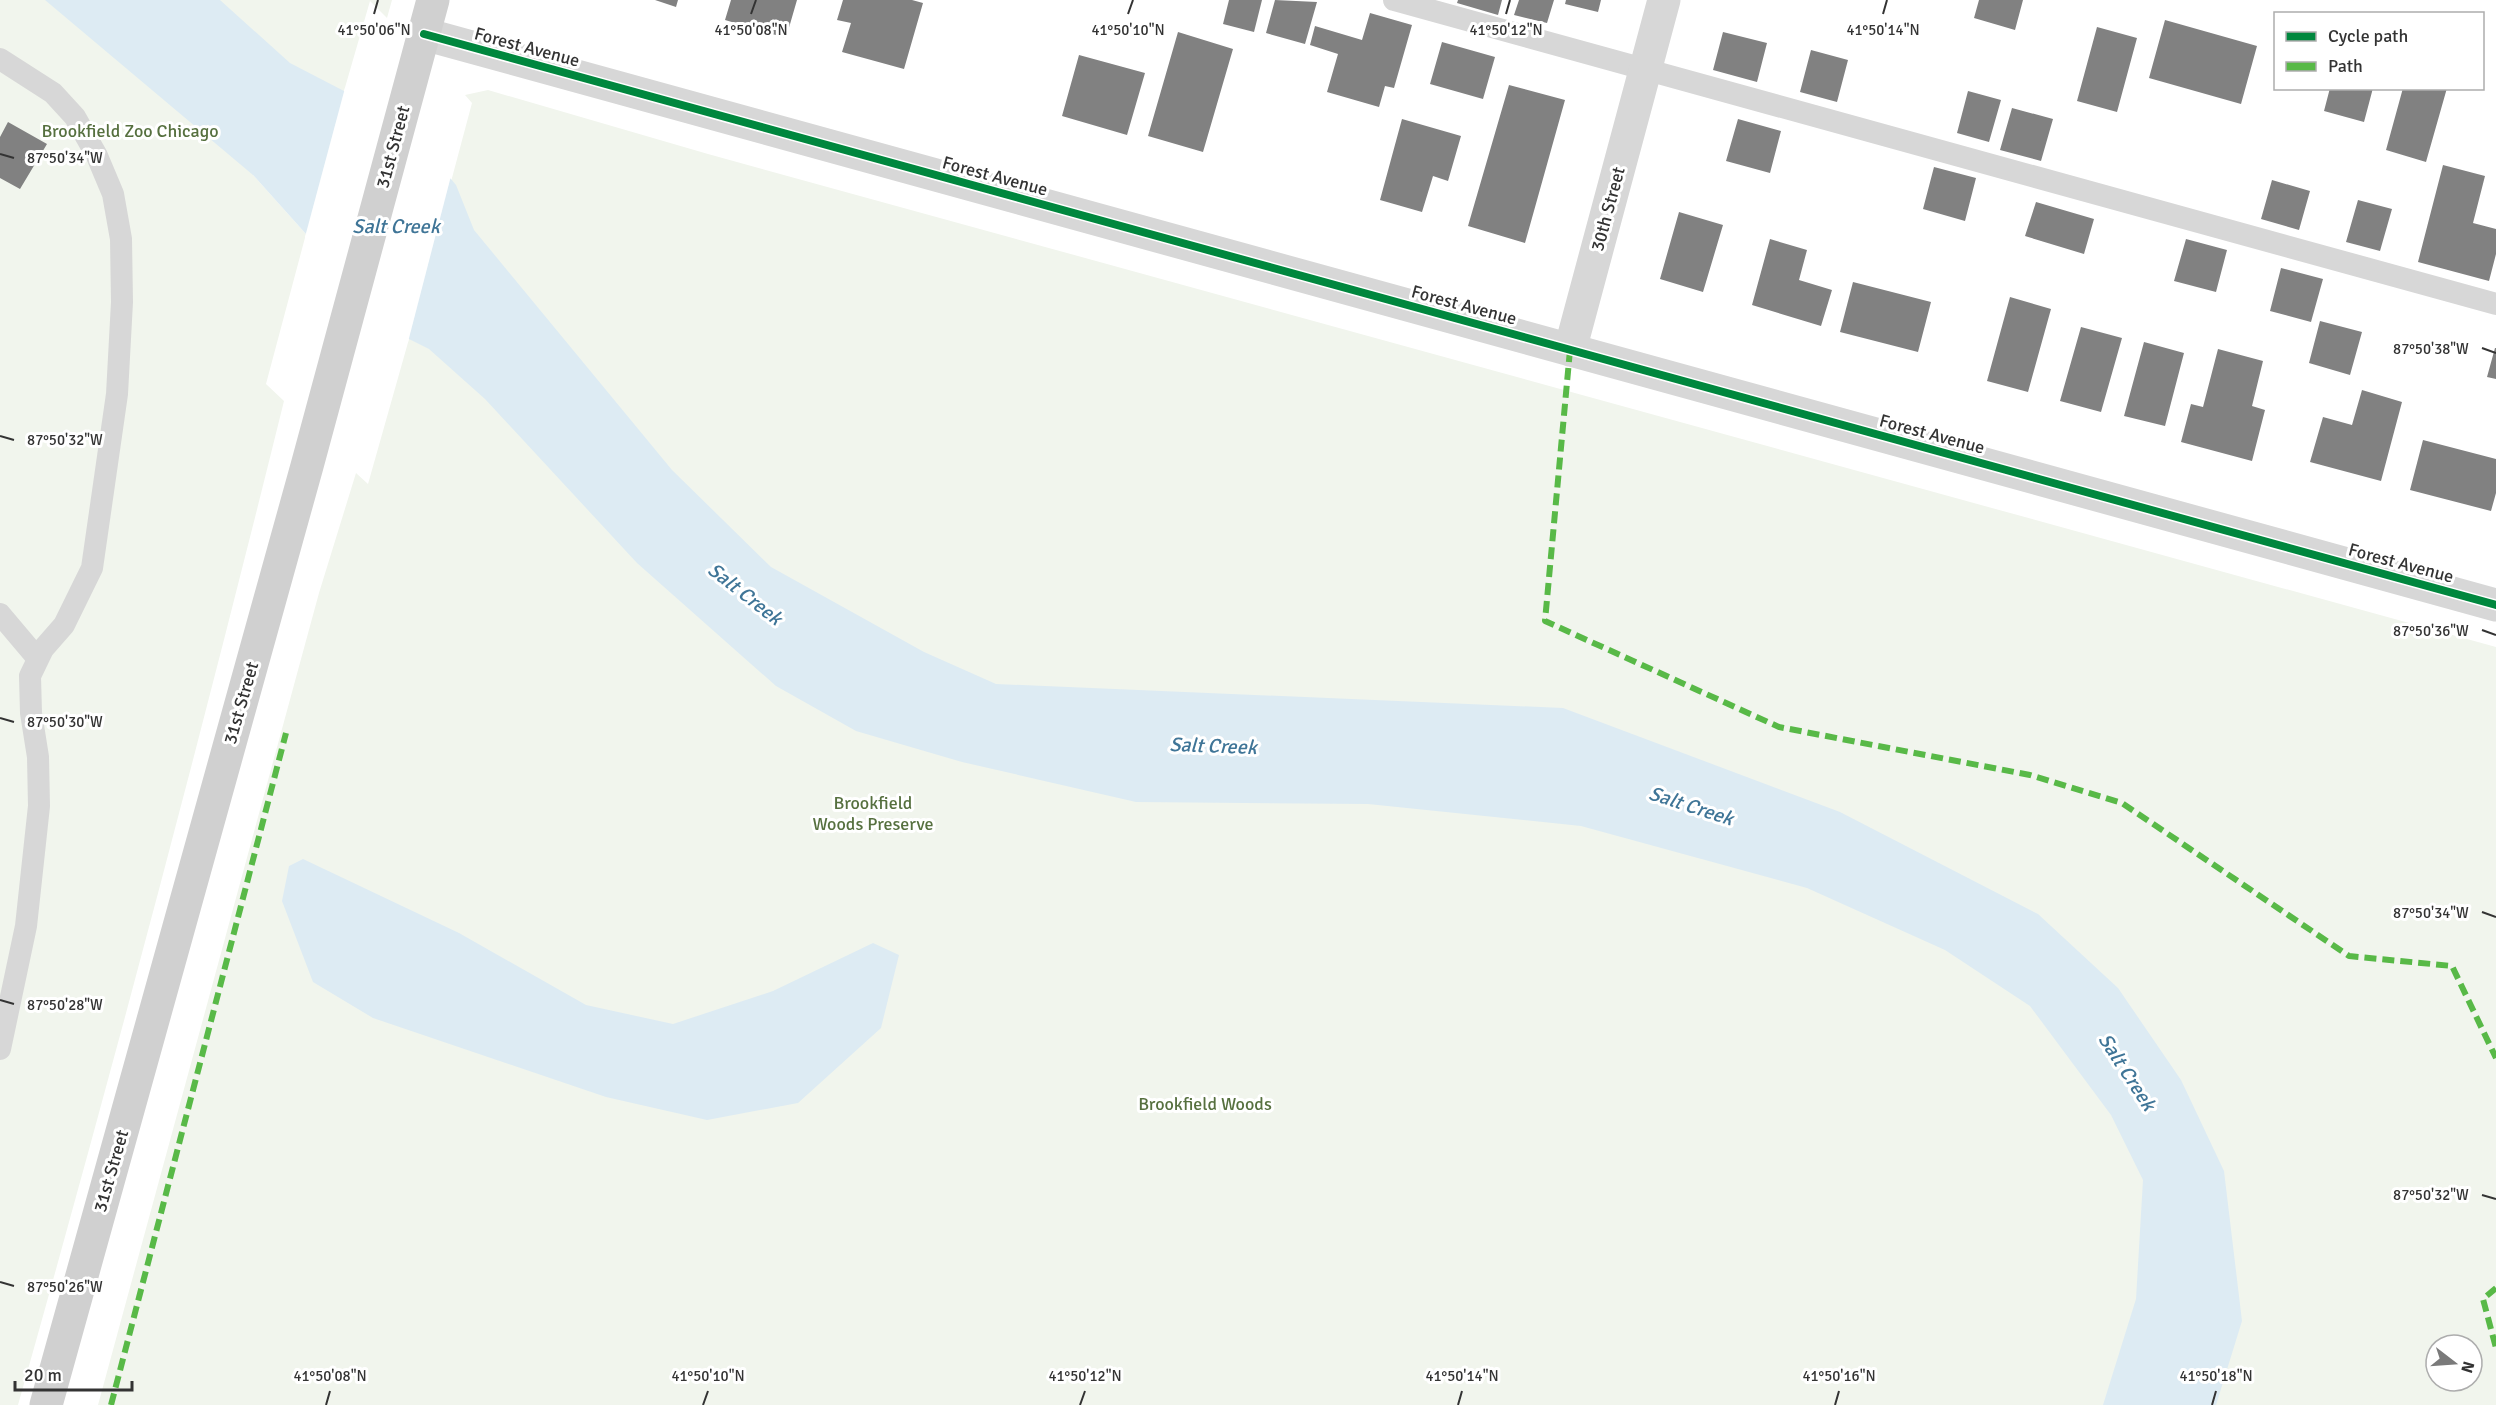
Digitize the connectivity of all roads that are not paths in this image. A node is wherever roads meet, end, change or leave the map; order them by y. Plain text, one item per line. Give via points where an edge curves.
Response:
1 (433, 0) edge
2 (1394, 0) edge
3 (1664, 0) edge
4 (424, 34) junction
5 (0, 59) edge
6 (1646, 68) junction
7 (2496, 304) edge
8 (1570, 350) junction
9 (2496, 605) edge
10 (0, 614) edge
11 (38, 659) junction
12 (0, 1049) edge
13 (46, 1405) edge

1 - 4 main road, 31st Street
2 - 6 lane
3 - 6 street, 30th Street
4 - 8 street, Forest Avenue
4 - 13 main road, 31st Street
5 - 11 lane via 53,93 75,117 113,194 121,239 117,394 92,568 64,625
6 - 7 lane
6 - 8 street, 30th Street
8 - 9 street, Forest Avenue
10 - 11 lane
11 - 12 lane via 30,676 39,796 34,870

